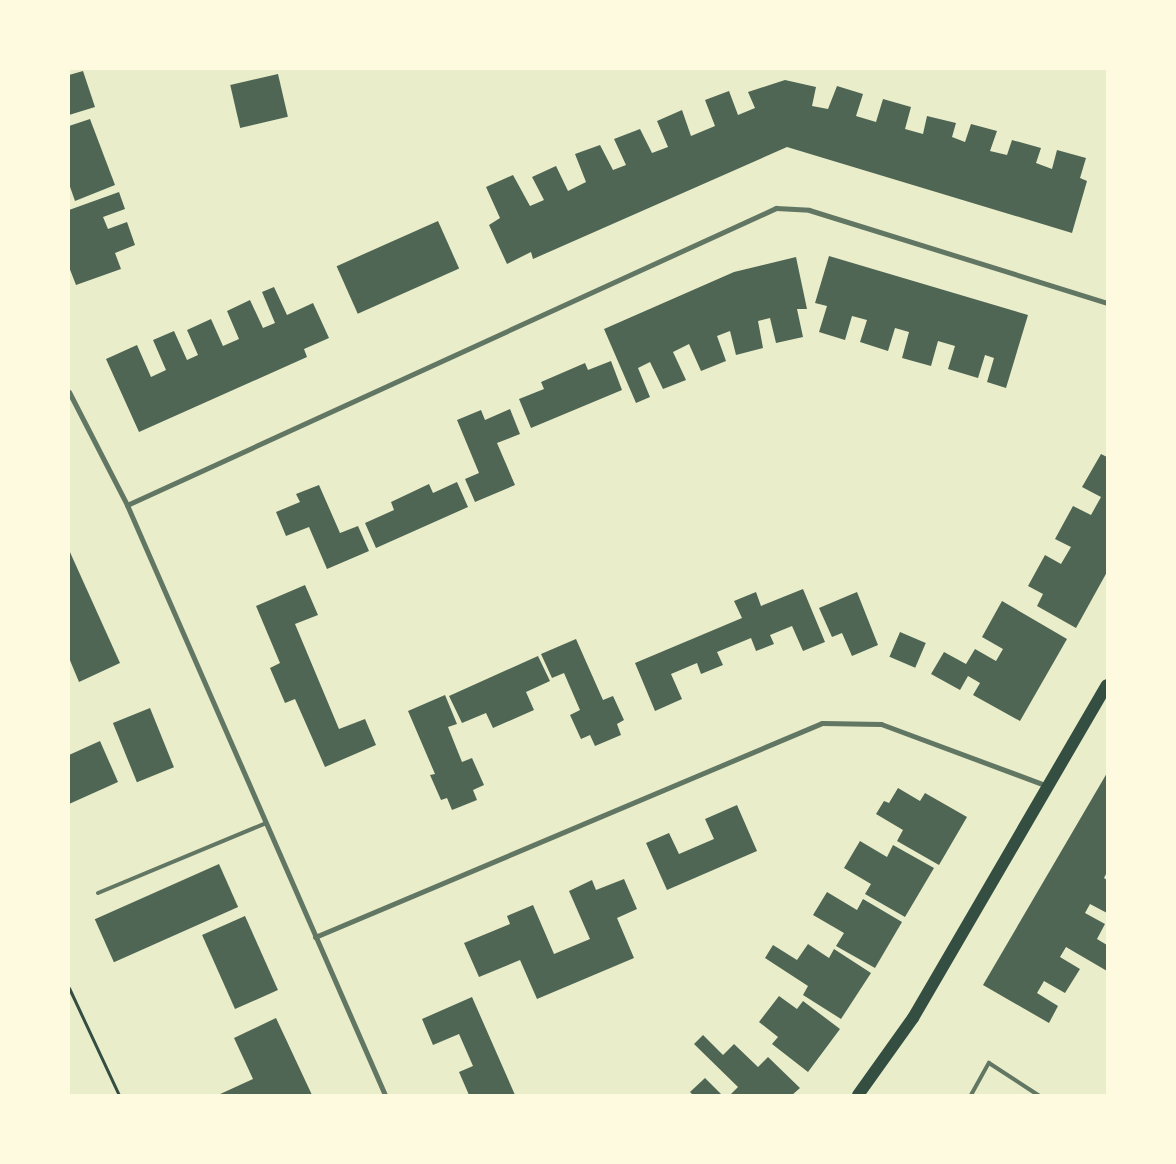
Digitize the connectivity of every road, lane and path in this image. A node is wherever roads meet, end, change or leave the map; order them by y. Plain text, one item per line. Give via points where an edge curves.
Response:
1 (1107, 303) edge
2 (69, 392) edge
3 (127, 505) junction
4 (1107, 685) edge
5 (1048, 786) junction
6 (266, 824) junction
7 (98, 893) dead end
8 (315, 937) junction
9 (69, 988) edge
10 (119, 1095) edge
11 (385, 1095) edge
12 (858, 1095) edge
13 (971, 1095) edge
14 (1038, 1095) edge

1 - 3 street via 809,210 776,208
2 - 3 street
3 - 6 street
4 - 5 main road
5 - 8 street via 881,724 822,723
5 - 12 main road via 913,1018
6 - 7 lane
6 - 8 street
8 - 11 street
9 - 10 path
13 - 14 lane via 988,1063

